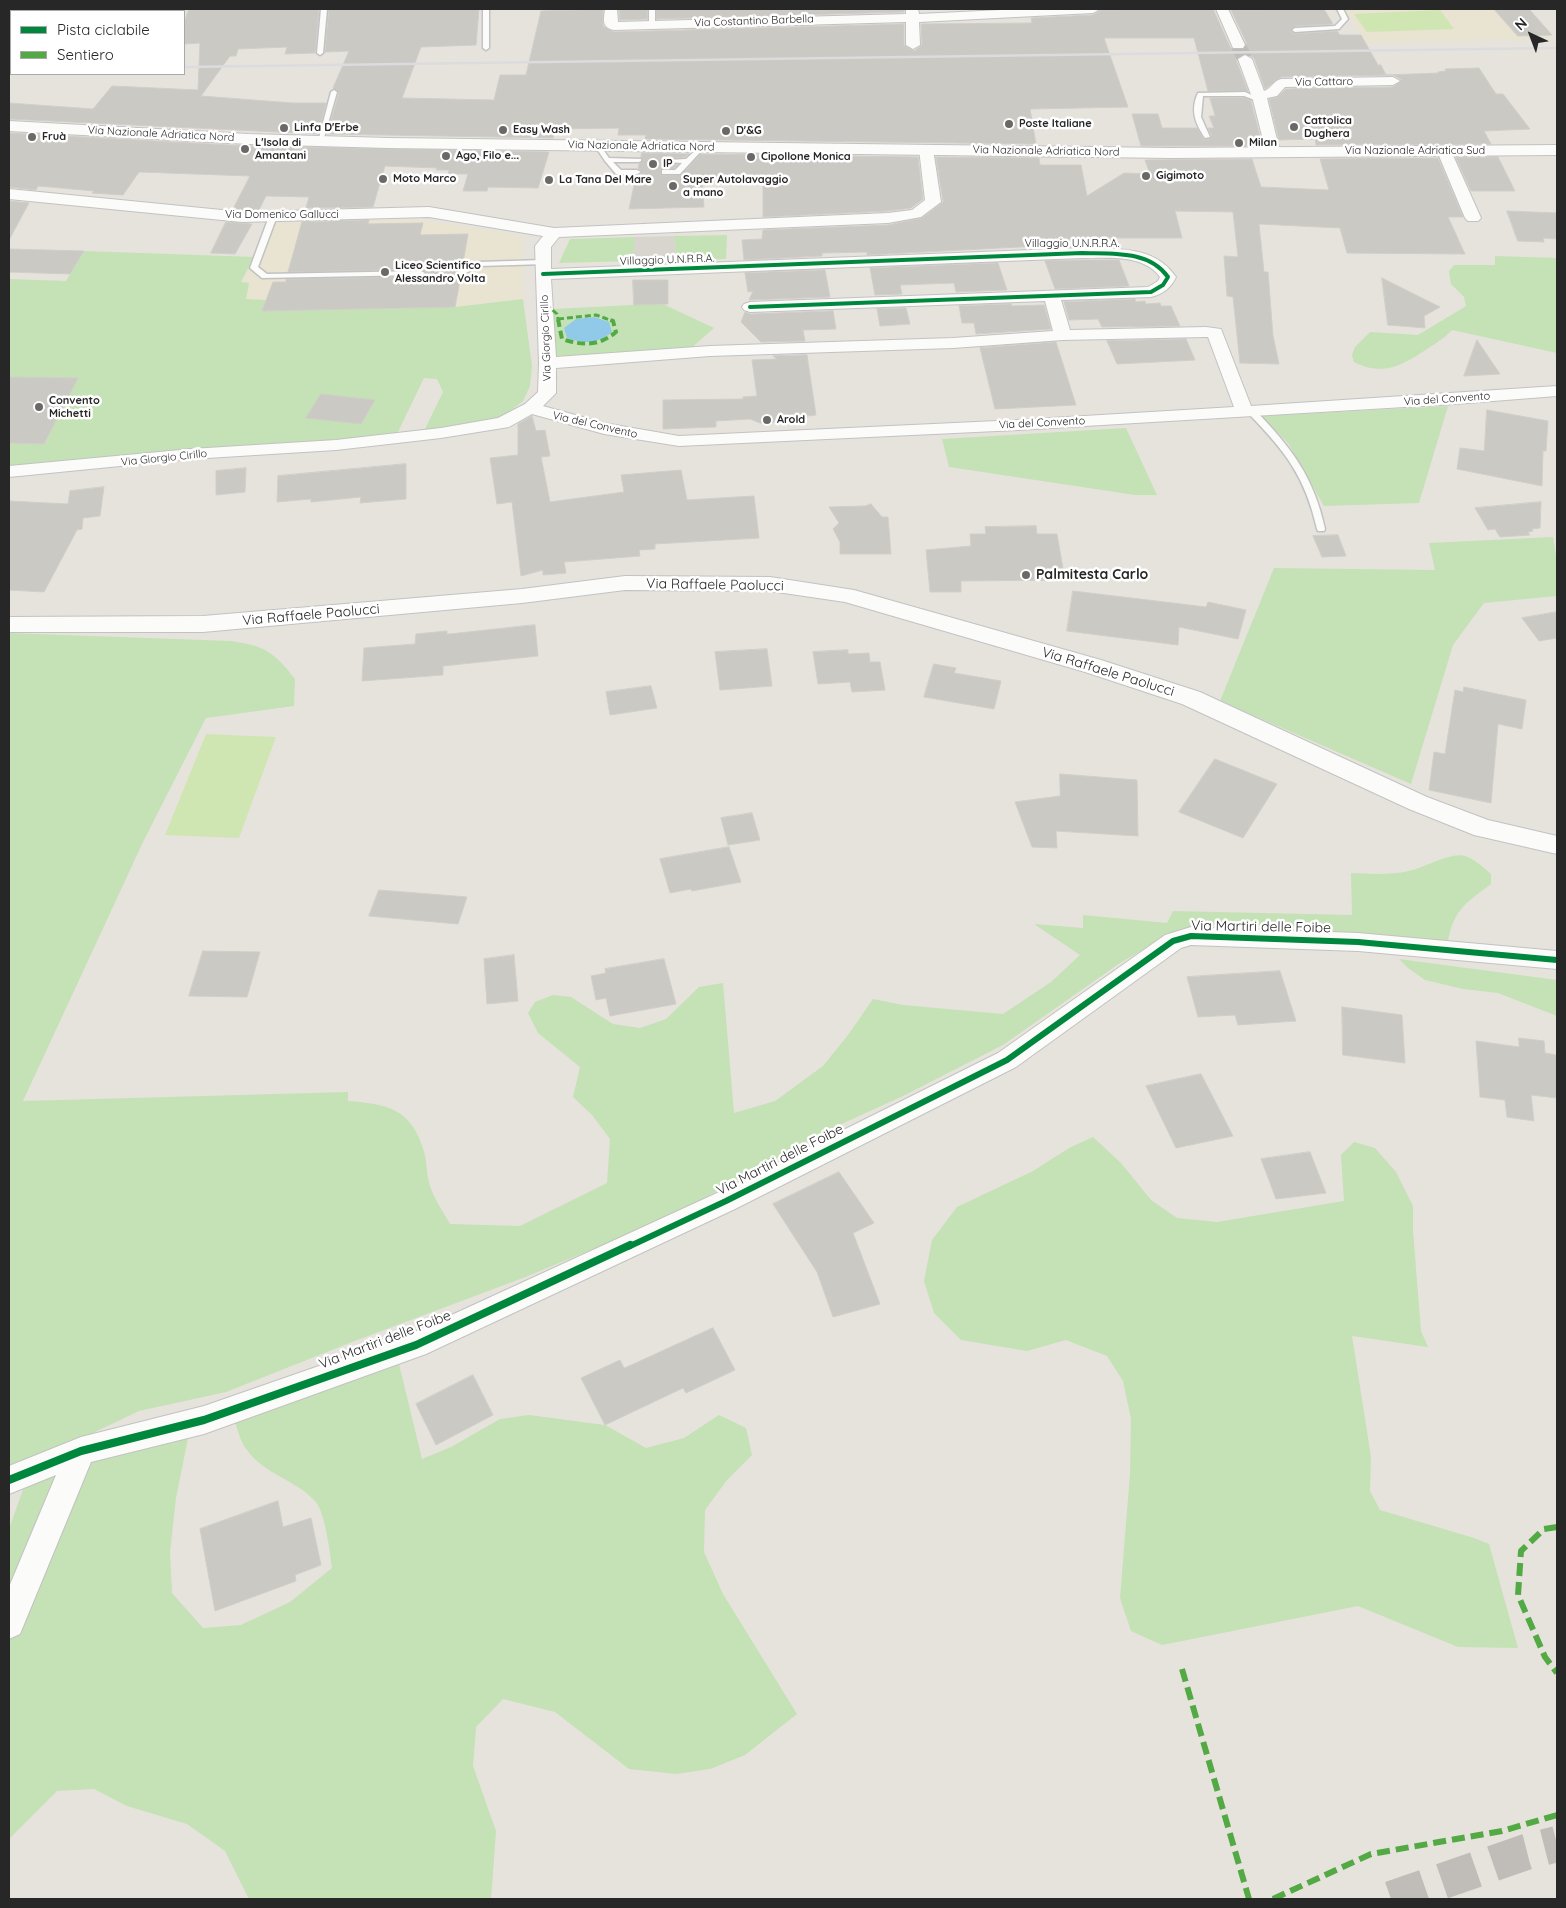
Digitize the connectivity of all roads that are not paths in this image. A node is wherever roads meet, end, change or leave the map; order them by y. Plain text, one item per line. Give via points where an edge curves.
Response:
1 (324, 9) edge
2 (486, 9) edge
3 (611, 9) edge
4 (652, 9) edge
5 (1093, 9) edge
6 (1222, 9) edge
7 (1340, 9) edge
8 (1011, 11) edge
9 (912, 13) edge
10 (652, 25) junction
11 (1295, 30) dead end
12 (913, 45) dead end
13 (1238, 45) tunnel mouth
14 (486, 48) dead end
15 (320, 53) dead end
16 (1245, 60) tunnel mouth
17 (1393, 81) dead end
18 (334, 92) dead end
19 (1260, 98) junction
20 (10, 127) edge
21 (1207, 137) dead end
22 (320, 141) junction
23 (598, 146) junction
24 (702, 147) junction
25 (926, 149) junction
26 (1557, 150) edge
27 (1444, 151) junction
28 (1273, 152) junction
29 (607, 160) junction
30 (639, 160) dead end
31 (668, 161) dead end
32 (688, 161) junction
33 (636, 172) dead end
34 (665, 172) dead end
35 (9, 194) edge
36 (273, 216) junction
37 (1473, 218) dead end
38 (554, 233) junction
39 (543, 268) junction
40 (461, 272) dead end
41 (421, 273) dead end
42 (1051, 296) junction
43 (750, 307) dead end
44 (1063, 335) junction
45 (548, 363) junction
46 (1557, 391) edge
47 (531, 408) junction
48 (1248, 411) junction
49 (9, 472) edge
50 (1321, 529) dead end
51 (9, 625) edge
52 (1557, 845) edge
53 (1557, 960) edge
54 (81, 1452) junction
55 (9, 1480) edge
56 (9, 1623) edge

1 - 15 lane
2 - 14 lane
3 - 10 street, Via Costantino Barbella via 611,25
4 - 10 lane
5 - 8 street, Via Costantino Barbella
6 - 13 street
7 - 11 lane via 1345,19 1337,28
8 - 9 street, Via Costantino Barbella via 940,17
9 - 10 street, Via Costantino Barbella
9 - 12 street
16 - 19 street
17 - 19 street, Via Cattaro via 1281,83 1272,93
18 - 22 lane
19 - 21 lane via 1244,94 1200,94 1196,119
19 - 28 street
20 - 22 main road, Via Nazionale Adriatica Nord
22 - 23 main road, Via Nazionale Adriatica Nord
23 - 24 main road, Via Nazionale Adriatica Nord
23 - 29 lane
24 - 25 main road, Via Nazionale Adriatica Nord
24 - 32 lane
25 - 28 main road, Via Nazionale Adriatica Nord
25 - 38 street via 933,202 916,214 805,223
26 - 27 main road, Via Nazionale Adriatica Sud
27 - 28 main road, Via Nazionale Adriatica Sud
27 - 37 street
29 - 30 lane
29 - 33 lane via 619,172
31 - 32 lane
32 - 34 lane via 677,172
35 - 36 street, Via Domenico Gallucci via 187,213
36 - 38 street, Via Domenico Gallucci via 429,212
36 - 41 lane via 254,268 265,276
38 - 39 street, Via Giorgio Cirillo via 544,246
39 - 40 lane via 479,264
39 - 42 street, Villaggio U.N.R.R.A. via 1082,253 1129,254 1161,267 1168,277 1161,288 1151,292
39 - 45 street, Via Giorgio Cirillo
42 - 43 street, Villaggio U.N.R.R.A.
42 - 44 street
44 - 45 street via 953,343 710,351
44 - 48 street via 1215,333
45 - 47 street, Via Giorgio Cirillo via 547,393
46 - 48 street, Via del Convento
47 - 48 street, Via del Convento via 632,436 679,441
47 - 49 street, Via Giorgio Cirillo via 503,423 441,433 336,445 191,454
48 - 50 lane via 1290,452 1310,488
51 - 52 main road, Via Raffaele Paolucci via 203,624 522,596 625,583 770,584 846,595 1094,666 1191,698 1418,803 1483,828
53 - 54 street, Via Martiri delle Foibe via 1358,942 1191,936 1173,941 1007,1060 726,1201 416,1345 204,1420
54 - 55 street, Via Martiri delle Foibe
54 - 56 street

